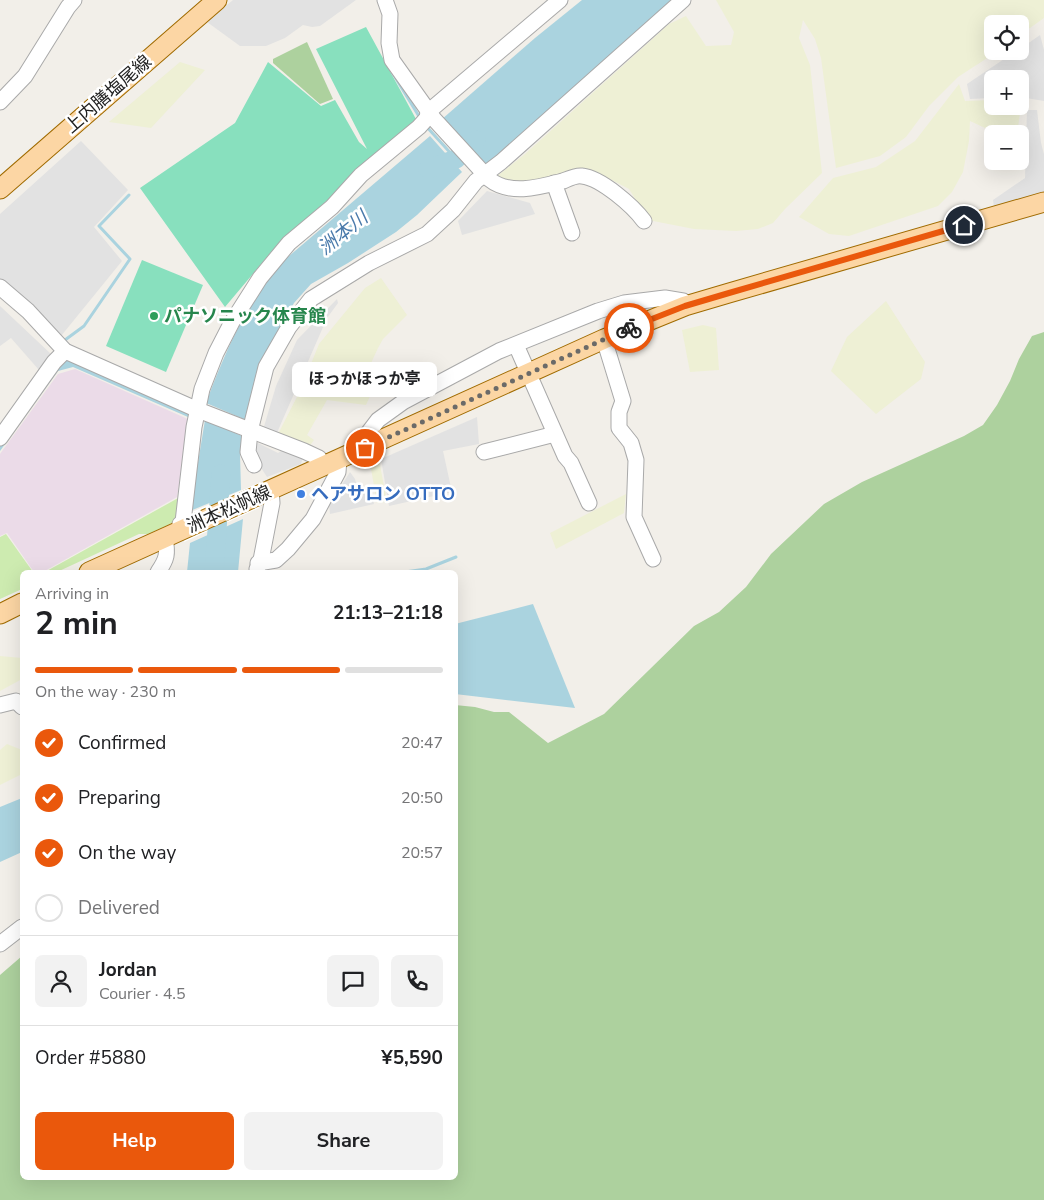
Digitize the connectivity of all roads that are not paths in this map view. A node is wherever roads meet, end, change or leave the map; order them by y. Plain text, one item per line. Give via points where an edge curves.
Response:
1 (74, 0) edge
2 (217, 0) edge
3 (385, 0) edge
4 (560, 0) edge
5 (683, 0) edge
6 (0, 102) edge
7 (427, 119) junction
8 (483, 173) junction
9 (554, 183) junction
10 (0, 189) edge
11 (1044, 202) edge
12 (644, 221) dead end
13 (572, 233) dead end
14 (0, 287) edge
15 (685, 306) junction
16 (604, 339) junction
17 (516, 345) junction
18 (65, 351) junction
19 (529, 373) junction
20 (199, 410) junction
21 (248, 430) junction
22 (555, 434) junction
23 (0, 438) edge
24 (365, 448) junction
25 (484, 452) dead end
26 (331, 463) junction
27 (254, 465) dead end
28 (265, 493) junction
29 (589, 503) dead end
30 (183, 526) junction
31 (165, 538) junction
32 (653, 559) dead end
33 (257, 568) edge
34 (93, 570) edge
35 (159, 570) edge
36 (20, 604) edge
37 (0, 614) edge
38 (20, 694) edge
39 (11, 705) edge
40 (20, 929) edge
41 (0, 944) edge

1 - 6 street via 25,76
2 - 10 main road, 上内膳塩尾線
3 - 7 street via 390,14 392,60
4 - 7 street
5 - 8 street via 501,162
7 - 8 street
7 - 20 street via 289,243 260,278 216,353
8 - 9 street via 502,187 528,189
8 - 21 street via 453,210 427,234 369,263 311,298 288,327 266,367
9 - 12 street via 581,176 596,181 623,198
9 - 13 street
11 - 15 main road, 洲本松帆線
14 - 18 street
15 - 16 main road, 洲本松帆線
15 - 17 street via 683,301 665,298 624,303
16 - 19 main road, 洲本松帆線
16 - 32 street via 623,401 619,428 631,443 636,460 634,517
17 - 19 street
17 - 24 street via 403,402 378,420 362,441
18 - 20 street
18 - 23 street
19 - 22 street
19 - 24 main road, 洲本松帆線
20 - 21 street
20 - 30 street
21 - 26 street
21 - 27 street via 248,452
22 - 25 street
22 - 29 street
24 - 26 main road, 洲本松帆線
26 - 28 main road, 洲本松帆線
26 - 33 street via 338,472 313,519 276,560
28 - 30 main road, 洲本松帆線
28 - 33 street via 272,503
30 - 31 main road, 洲本松帆線
31 - 34 main road, 洲本松帆線
31 - 35 street via 166,561
36 - 37 main road
38 - 39 street
40 - 41 street

